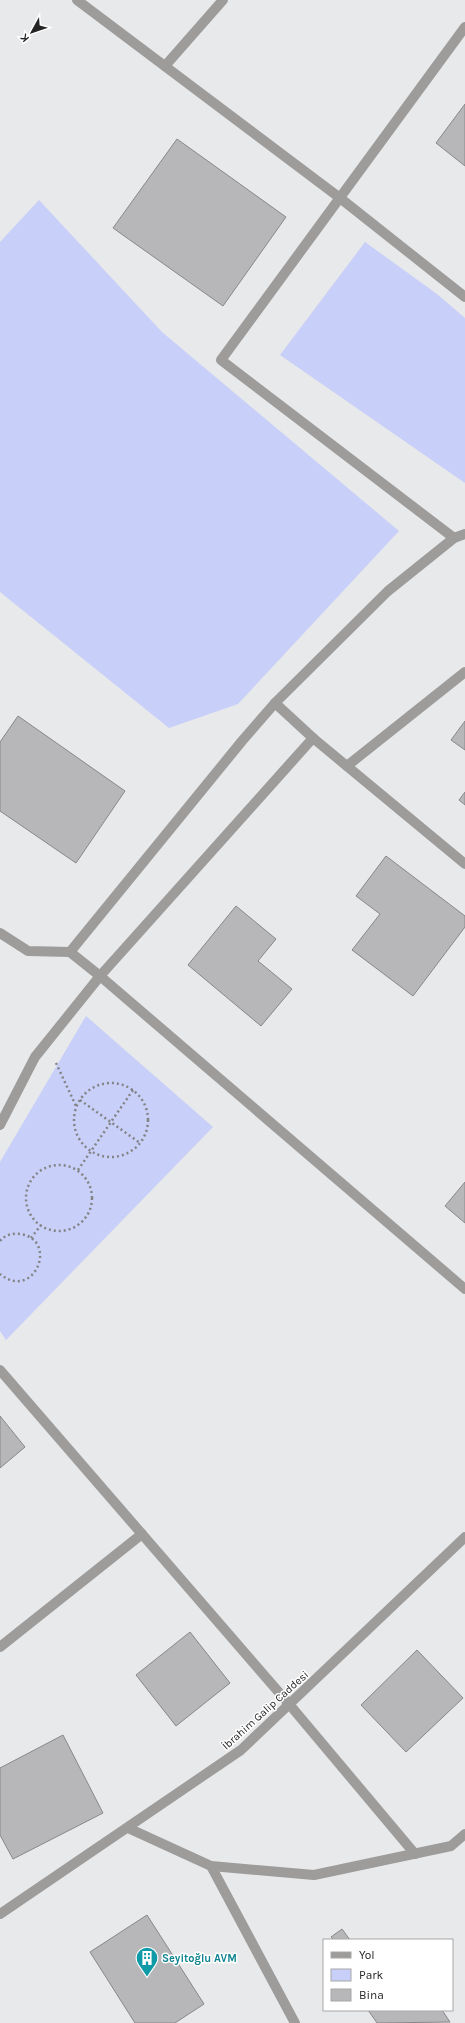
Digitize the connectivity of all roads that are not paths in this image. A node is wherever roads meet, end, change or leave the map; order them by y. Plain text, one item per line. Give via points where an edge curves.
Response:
1 (77, 0) edge
2 (223, 0) edge
3 (465, 27) edge
4 (165, 66) junction
5 (340, 198) junction
6 (465, 297) edge
7 (465, 534) edge
8 (454, 538) junction
9 (465, 672) edge
10 (275, 703) junction
11 (313, 738) junction
12 (347, 766) junction
13 (465, 864) edge
14 (0, 933) edge
15 (70, 952) junction
16 (100, 976) junction
17 (0, 1125) edge
18 (465, 1289) edge
19 (0, 1370) edge
20 (142, 1534) junction
21 (465, 1537) edge
22 (0, 1647) edge
23 (290, 1704) junction
24 (128, 1828) junction
25 (465, 1834) edge
26 (416, 1854) junction
27 (211, 1866) junction
28 (0, 1914) edge
29 (295, 2023) edge

1 - 4 street
2 - 4 street
3 - 5 street
4 - 5 street
5 - 6 street
5 - 8 street via 221,360
7 - 8 street
8 - 10 street via 388,591
9 - 12 street
10 - 11 street
10 - 15 street
11 - 12 street
11 - 16 street
12 - 13 street
14 - 15 street via 28,952
15 - 16 street
16 - 17 street via 35,1057
16 - 18 street
19 - 20 street
20 - 22 street
20 - 23 street
21 - 23 street, İbrahim Galip Caddesi
23 - 24 street, İbrahim Galip Caddesi via 241,1750
23 - 26 street
24 - 27 street
24 - 28 street, İbrahim Galip Caddesi
25 - 26 street via 451,1846
26 - 27 street via 314,1875
27 - 29 street

